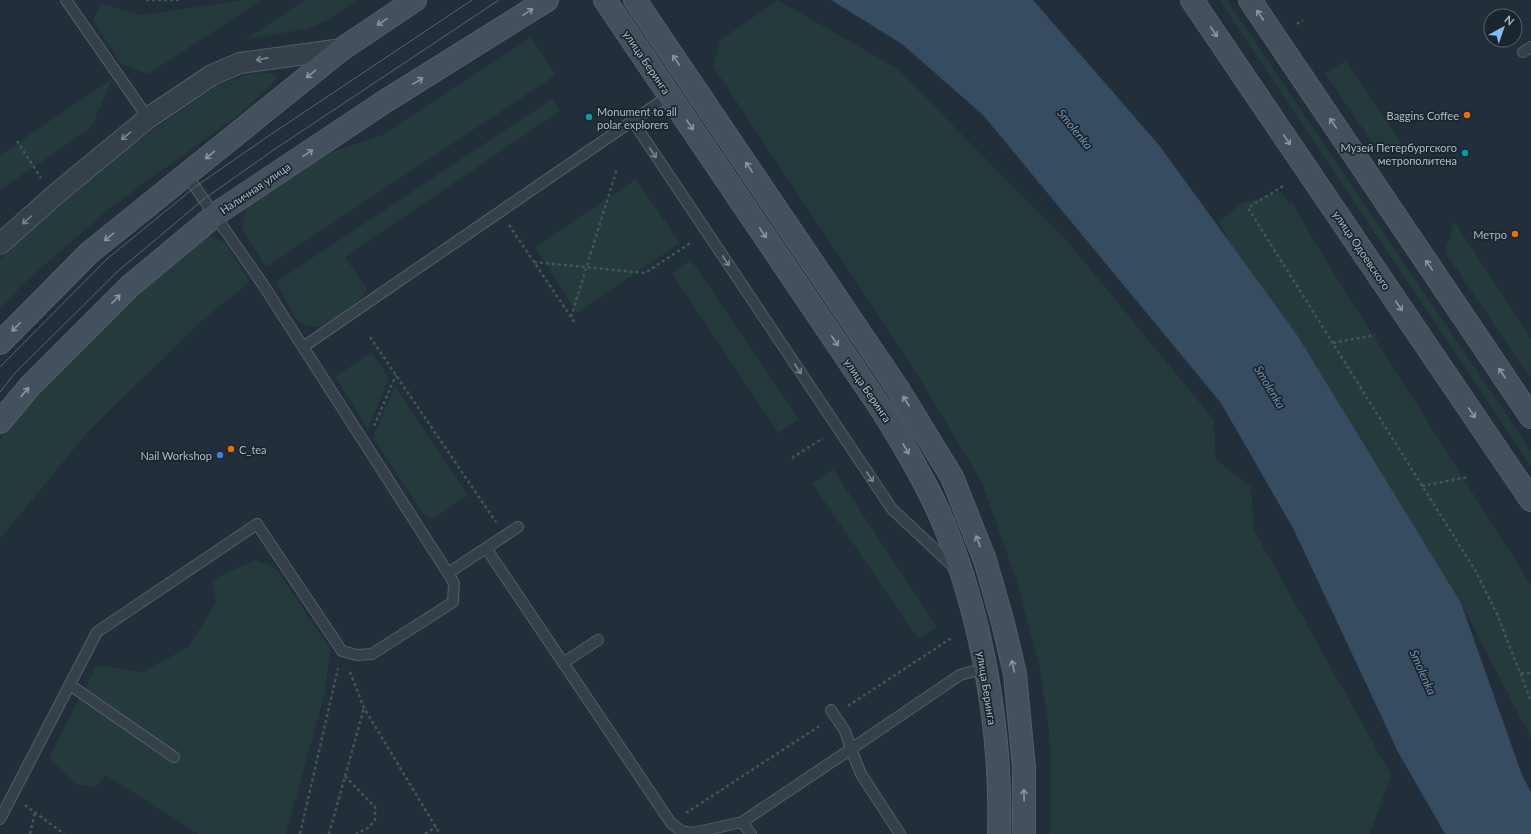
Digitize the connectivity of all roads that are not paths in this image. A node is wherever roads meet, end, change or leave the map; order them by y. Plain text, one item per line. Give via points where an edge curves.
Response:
1 (415, 0) edge
2 (547, 0) edge
3 (605, 0) edge
4 (636, 0) edge
5 (1192, 0) edge
6 (1250, 0) edge
7 (70, 1) edge
8 (342, 49) junction
9 (670, 95) junction
10 (148, 118) junction
11 (632, 120) junction
12 (186, 174) junction
13 (215, 215) junction
14 (0, 244) edge
15 (0, 343) edge
16 (303, 347) junction
17 (1527, 404) edge
18 (0, 422) edge
19 (1531, 500) edge
20 (518, 527) dead end
21 (486, 548) junction
22 (448, 573) junction
23 (961, 575) junction
24 (598, 640) dead end
25 (563, 663) junction
26 (985, 668) junction
27 (70, 685) junction
28 (833, 713) road end
29 (851, 749) junction
30 (174, 757) dead end
31 (0, 819) edge
32 (742, 822) junction
33 (751, 834) edge
34 (900, 834) edge
35 (999, 834) edge
36 (1024, 834) edge

1 -> 8 street
13 -> 2 street, Наличная улица via 384,102
3 - 9 street, улица Беринга
36 -> 4 street via 1024,768 1015,674 985,560 952,477 898,388
5 -> 19 street, улица Одоевского
17 -> 6 street
7 - 10 lane
8 -> 10 street via 240,63 212,75
8 -> 12 street
9 - 11 lane
9 -> 23 street, улица Беринга via 902,443 934,502
10 -> 14 street
11 - 16 lane
11 -> 23 lane via 892,509
12 - 13 lane
12 -> 15 street via 90,253
13 - 16 lane
18 -> 13 street, Наличная улица via 30,386 130,286
16 - 22 lane
20 - 21 lane
21 - 22 lane
21 - 25 lane
22 - 27 lane via 454,584 453,602 372,654 357,655 342,651 256,524 97,632
23 - 26 street, улица Беринга
24 - 25 lane
25 - 32 lane via 671,823 680,831 693,833
26 - 29 lane via 960,675
26 - 35 street, улица Беринга via 999,777
27 - 30 lane
27 - 31 lane
28 - 29 lane via 845,731
29 - 32 lane
29 - 34 lane via 861,774
32 - 33 lane

